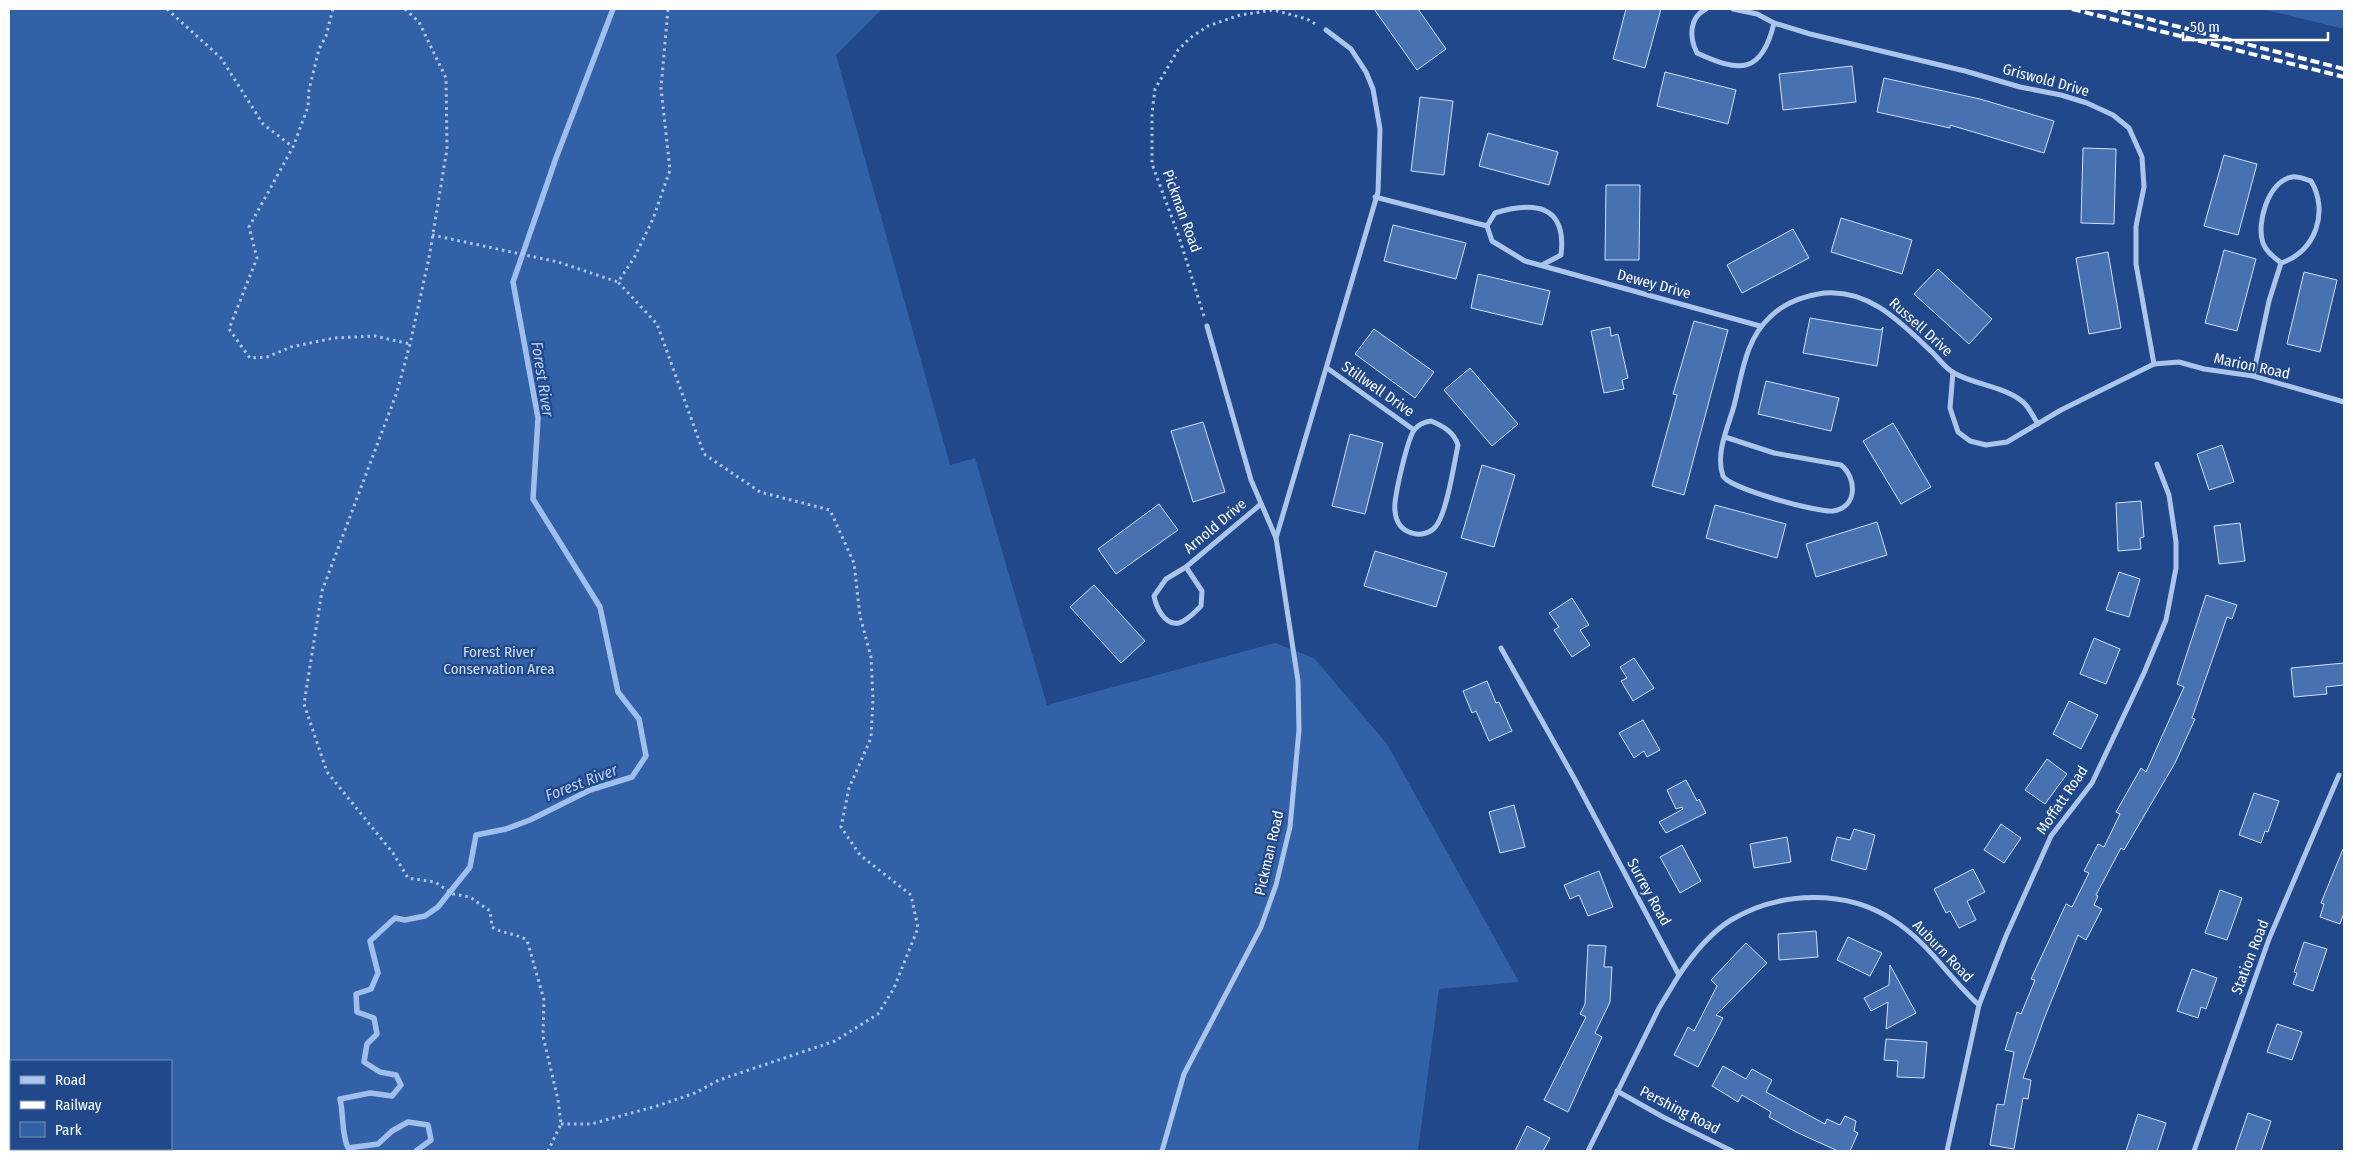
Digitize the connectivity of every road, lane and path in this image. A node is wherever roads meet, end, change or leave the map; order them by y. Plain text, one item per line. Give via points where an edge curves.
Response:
1 (167, 9) edge
2 (333, 9) edge
3 (405, 9) edge
4 (668, 9) edge
5 (1706, 9) edge
6 (1733, 9) edge
7 (1774, 23) junction
8 (1326, 30) joint
9 (293, 147) junction
10 (1375, 197) junction
11 (1487, 226) junction
12 (432, 235) junction
13 (2281, 263) junction
14 (1542, 266) junction
15 (618, 282) junction
16 (1207, 326) joint
17 (1760, 326) junction
18 (410, 344) junction
19 (2154, 364) junction
20 (1327, 368) junction
21 (1953, 372) junction
22 (2253, 376) junction
23 (2344, 402) edge
24 (2038, 424) junction
25 (1414, 430) junction
26 (1725, 437) junction
27 (2157, 464) dead end
28 (1261, 504) junction
29 (1276, 538) junction
30 (1186, 567) junction
31 (1501, 648) dead end
32 (2339, 775) dead end
33 (1679, 975) junction
34 (1979, 1005) junction
35 (1617, 1091) junction
36 (561, 1124) junction
37 (548, 1151) edge
38 (1162, 1151) edge
39 (1588, 1151) edge
40 (1732, 1151) edge
41 (1948, 1151) edge
42 (2194, 1151) edge

1 - 9 path via 222,58 263,124
2 - 9 path via 319,49 308,108
3 - 12 path via 419,22 446,78 447,149
4 - 15 path via 661,88 670,170 653,219
5 - 7 street via 1695,18 1691,29 1692,42 1697,53 1730,66 1745,66 1761,58 1770,41
6 - 7 street, Griswold Drive via 1757,14
7 - 19 street, Griswold Drive via 2066,96 2113,114 2129,128 2142,157 2144,172 2142,204 2136,226 2136,264
8 - 10 street, Pickman Road via 1351,50 1373,89 1380,128 1378,192
8 - 16 path, Pickman Road via 1308,19 1274,10 1225,19 1208,26 1178,50 1155,89 1152,164
9 - 18 path via 249,227 257,258 229,329 250,358 267,357 291,347 334,338 375,336
10 - 11 street
10 - 20 street, Pickman Road
11 - 14 street, Dewey Drive via 1492,241 1505,251
11 - 14 street via 1495,213 1527,206 1545,210 1559,222 1563,238 1562,255
12 - 15 path via 558,262
12 - 18 path
13 - 13 street via 2263,243 2261,228 2271,192 2290,177 2299,177 2311,181 2317,191 2316,225 2312,241 2304,251
13 - 22 street via 2269,301
14 - 17 street, Dewey Drive
15 - 36 path via 658,324 704,454 760,492 830,510 854,563 860,616 871,657 873,698 871,738 849,788 841,827 860,854 911,896 918,928 894,988 878,1014 835,1041 719,1080 695,1093 657,1106 591,1124
16 - 28 street, Pickman Road via 1251,480
17 - 21 street, Russell Drive via 1790,302 1810,295 1850,294 1885,310
17 - 26 street, Russell Drive via 1749,346
18 - 36 path via 397,392 322,591 304,704 327,772 393,853 408,878 435,882 453,894 470,897 490,911 492,927 527,940 544,1000 543,1036
19 - 22 street, Marion Road via 2179,362
19 - 24 street, Russell Drive via 2095,391
20 - 25 street, Stillwell Drive
20 - 29 street, Pickman Road
21 - 24 street, Russell Drive via 2024,403
21 - 24 street, Russell Drive via 1950,408 1958,432 1970,441 1986,445 2007,442
22 - 23 street, Marion Road
25 - 25 street, Stillwell Drive via 1397,486 1394,510 1398,524 1404,530 1421,534 1437,526 1458,445 1449,431 1431,421
26 - 26 street, Russell Drive via 1720,457 1724,477 1739,488 1832,511 1845,505 1853,493 1849,472 1841,465 1774,453
27 - 34 street, Moffatt Road via 2169,495 2176,542 2176,568 2166,620 2092,783 2051,836 2022,897
28 - 29 street, Pickman Road
28 - 30 street, Arnold Drive
29 - 38 street, Pickman Road via 1298,681 1299,730 1290,827 1276,885 1261,927 1184,1074
30 - 30 street, Arnold Drive via 1166,579 1154,596 1160,612 1174,623 1179,623 1201,606 1202,591
31 - 33 street, Surrey Road
32 - 42 street, Station Road via 2269,939
33 - 34 street, Auburn Road via 1703,944 1731,921 1760,907 1789,900 1841,898 1868,906 1894,920 1915,937
33 - 35 street
34 - 41 street, Moffatt Road
35 - 39 street
35 - 40 street, Pershing Road
36 - 37 path

